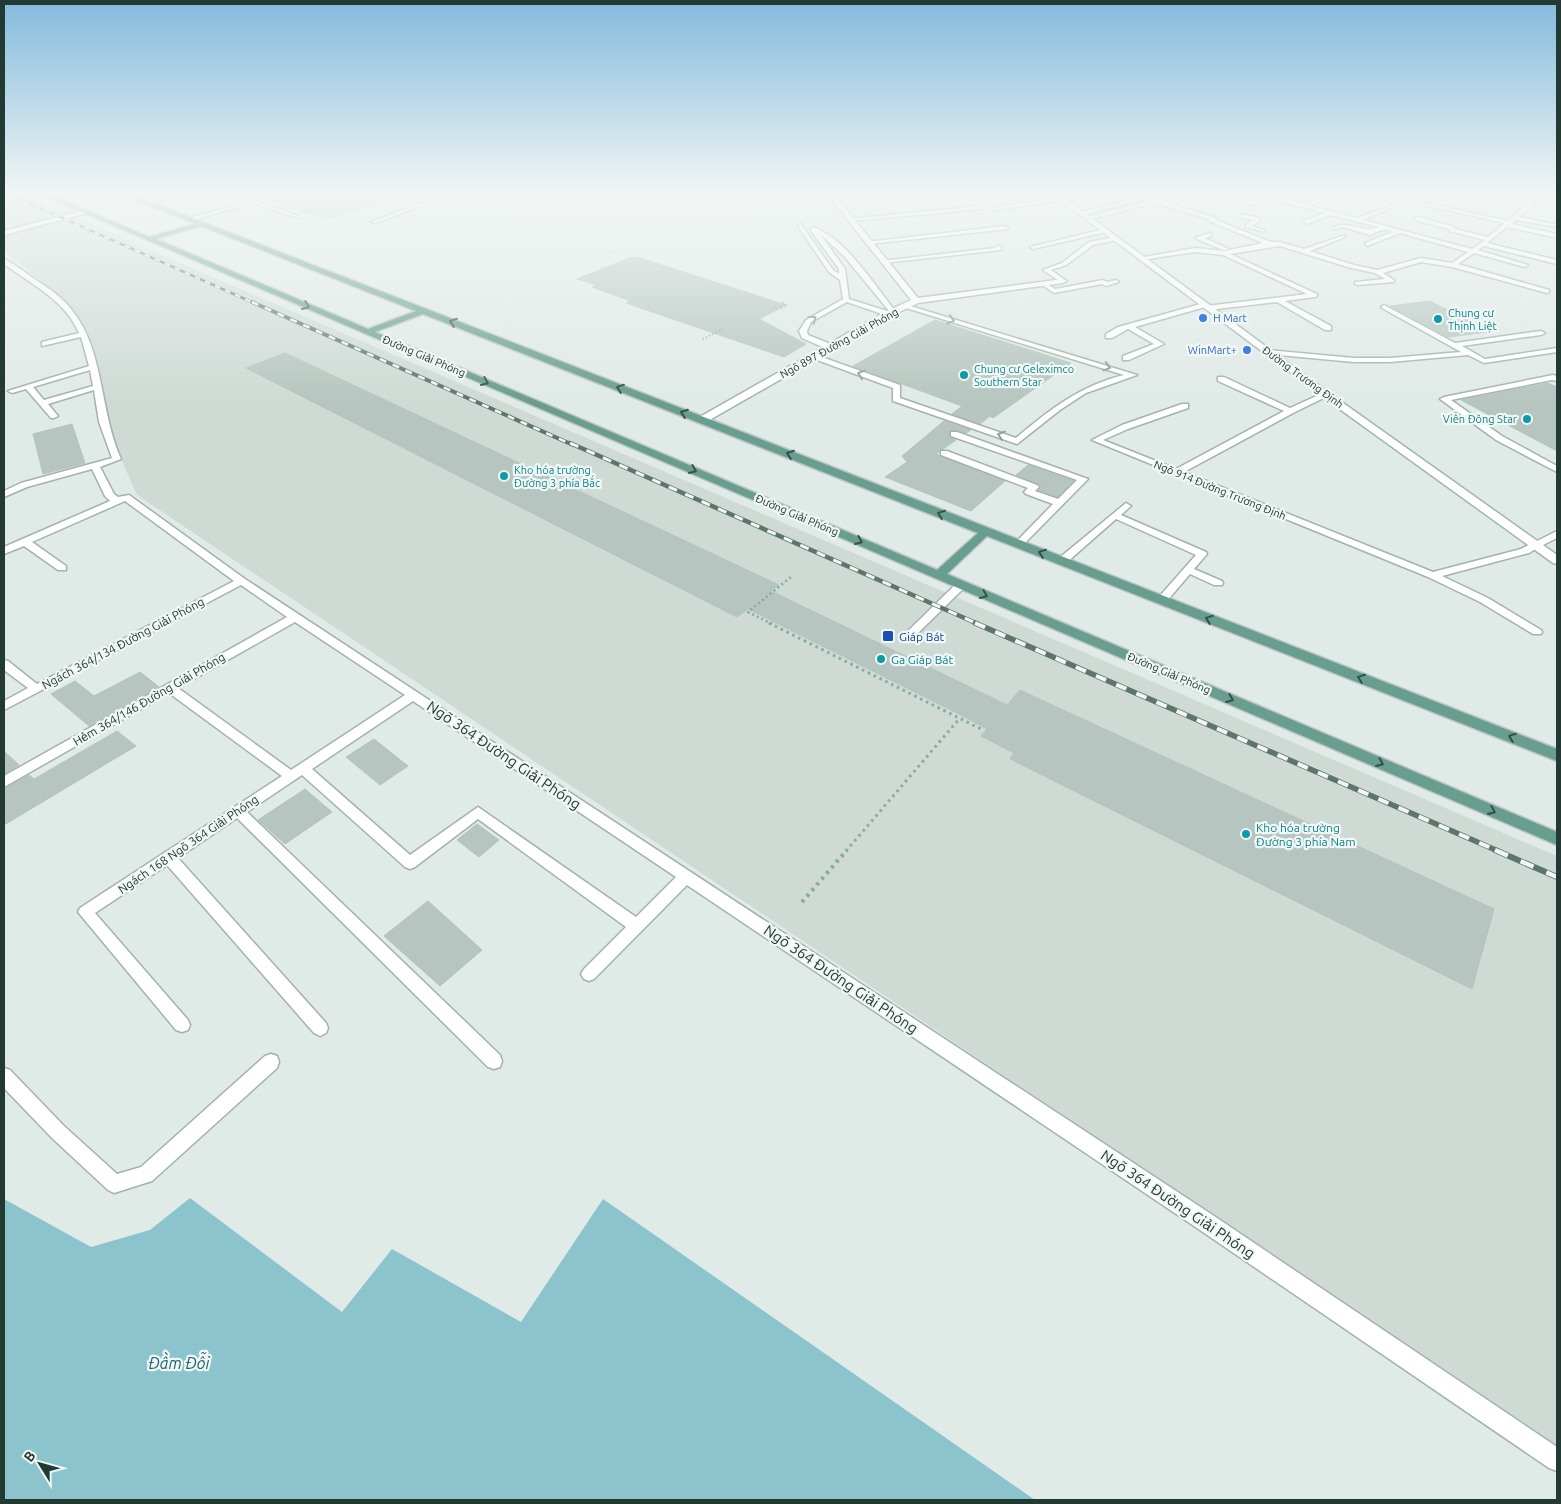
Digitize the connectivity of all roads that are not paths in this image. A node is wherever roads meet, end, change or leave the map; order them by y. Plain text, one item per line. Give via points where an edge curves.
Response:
1 (4, 261) edge
2 (201, 261) edge
3 (297, 261) edge
4 (824, 261) edge
5 (836, 261) edge
6 (848, 261) edge
7 (884, 261) edge
8 (1067, 261) edge
9 (1146, 261) edge
10 (1242, 261) edge
11 (1335, 261) edge
12 (1417, 261) edge
13 (1429, 261) edge
14 (1459, 261) edge
15 (1510, 261) edge
16 (1453, 265) junction
17 (1525, 265) dead end
18 (1377, 272) junction
19 (842, 279) junction
20 (1063, 280) joint
21 (1116, 282) dead end
22 (1044, 284) junction
23 (1357, 284) dead end
24 (1547, 291) dead end
25 (1278, 299) junction
26 (846, 300) junction
27 (916, 302) junction
28 (905, 306) junction
29 (1206, 306) junction
30 (1384, 307) dead end
31 (427, 312) junction
32 (891, 313) junction
33 (1129, 327) junction
34 (1328, 328) dead end
35 (1541, 333) dead end
36 (83, 334) junction
37 (372, 334) junction
38 (1109, 336) dead end
39 (45, 344) dead end
40 (1454, 345) junction
41 (830, 347) junction
42 (1555, 347) edge
43 (1268, 352) junction
44 (1469, 353) junction
45 (813, 357) junction
46 (1126, 358) dead end
47 (94, 368) junction
48 (1557, 374) edge
49 (1221, 379) dead end
50 (1522, 379) dead end
51 (1557, 379) edge
52 (28, 387) junction
53 (97, 387) junction
54 (12, 391) dead end
55 (1326, 395) junction
56 (43, 403) junction
57 (1185, 406) dead end
58 (1290, 411) junction
59 (54, 416) dead end
60 (702, 420) junction
61 (954, 434) dead end
62 (944, 453) dead end
63 (1557, 458) edge
64 (1541, 462) junction
65 (95, 466) junction
66 (1557, 469) edge
67 (1177, 472) junction
68 (4, 494) edge
69 (122, 499) junction
70 (1059, 503) junction
71 (1126, 506) dead end
72 (1116, 516) junction
73 (986, 531) junction
74 (1557, 534) edge
75 (25, 542) junction
76 (1019, 544) junction
77 (1537, 544) junction
78 (4, 551) edge
79 (1557, 560) edge
80 (1062, 561) junction
81 (62, 568) dead end
82 (1188, 570) junction
83 (1432, 574) junction
84 (940, 575) junction
85 (241, 581) junction
86 (1218, 583) dead end
87 (961, 585) junction
88 (1162, 600) junction
89 (295, 616) junction
90 (1537, 632) dead end
91 (912, 633) dead end
92 (4, 664) edge
93 (170, 688) junction
94 (36, 689) junction
95 (414, 695) junction
96 (4, 706) edge
97 (1557, 755) edge
98 (303, 768) junction
99 (291, 776) junction
100 (4, 782) edge
101 (238, 811) junction
102 (1557, 839) edge
103 (169, 857) junction
104 (686, 876) junction
105 (637, 926) junction
106 (589, 974) dead end
107 (182, 1025) dead end
108 (320, 1028) dead end
109 (494, 1061) dead end
110 (271, 1062) dead end
111 (4, 1076) edge
112 (1557, 1460) edge

1 - 36 lane via 68,308
2 -> 37 main road, Đường Giải Phóng
3 - 31 main road
4 - 19 lane
5 - 19 lane via 842,270
6 - 32 lane
7 - 27 street
8 - 20 lane via 1046,270
9 - 29 street, Đường Trương Định
10 - 25 lane via 1315,295
11 - 18 lane
12 - 18 lane
13 - 16 lane
14 - 16 lane
15 - 17 lane
16 - 24 lane
18 - 23 lane via 1392,281
19 - 26 lane
20 - 22 street, Ngõ 897 Đường Giải Phóng
21 - 22 lane, Ngõ 897 Đường Giải Phóng via 1054,291
22 - 27 street, Ngõ 897 Đường Giải Phóng
25 - 29 lane
25 - 34 lane
26 - 32 lane
41 -> 26 lane via 805,336 804,331 808,321
27 - 28 street, Ngõ 897 Đường Giải Phóng
28 - 32 street, Ngõ 897 Đường Giải Phóng
28 -> 45 lane via 1133,375 1094,385 1078,393 1017,441 896,399 897,387
29 - 33 lane
29 - 43 street, Đường Trương Định
30 - 40 lane
31 - 37 main road
60 -> 31 main road
32 - 41 street, Ngõ 897 Đường Giải Phóng
33 - 38 lane
33 - 46 lane via 1160,344
35 - 40 lane
36 - 39 lane
36 - 47 lane
37 -> 84 main road, Đường Giải Phóng
40 - 44 lane
41 - 45 street, Ngõ 897 Đường Giải Phóng
42 - 44 lane via 1484,361
43 - 44 lane via 1354,360
43 - 55 street, Đường Trương Định
45 - 60 street, Ngõ 897 Đường Giải Phóng
47 - 52 lane
47 - 53 lane
48 - 50 lane
49 - 58 lane
51 - 64 lane via 1553,377 1444,399 1499,438
52 - 54 lane
52 - 56 lane
53 - 56 lane
53 - 65 lane via 108,443 118,458
55 - 58 lane
55 - 77 street, Đường Trương Định
56 - 59 lane
57 - 67 lane, Ngõ 914 Đường Trương Định via 1096,440
58 - 67 lane
73 -> 60 main road
61 - 70 lane via 1083,479
62 - 70 lane via 1034,487 1029,492
63 - 64 lane
64 - 66 lane
65 - 68 lane via 24,485
65 - 69 lane, Ngõ 364 Đường Giải Phóng via 110,496
67 - 83 lane, Ngõ 914 Đường Trương Định
69 - 75 lane
69 - 85 lane, Ngõ 364 Đường Giải Phóng
70 - 76 lane
71 - 72 lane
72 - 80 lane
72 - 82 lane via 1202,554
73 - 76 main road
73 - 84 main road
74 - 77 street
75 - 78 lane
75 - 81 lane
80 -> 76 main road
77 - 79 street, Đường Trương Định
77 - 83 lane via 1525,551
80 - 88 main road
82 - 86 lane
82 - 88 lane
83 - 90 lane, Ngõ 914 Đường Trương Định
84 - 87 main road, Đường Giải Phóng
85 - 89 lane, Ngõ 364 Đường Giải Phóng
85 - 94 lane, Ngách 364/134 Đường Giải Phóng
87 - 91 lane
87 -> 102 main road, Đường Giải Phóng
97 -> 88 main road
89 - 93 lane, Hẻm 364/146 Đường Giải Phóng
89 - 95 lane, Ngõ 364 Đường Giải Phóng
92 - 94 lane
93 - 99 lane
93 - 100 lane, Hẻm 364/146 Đường Giải Phóng
94 - 96 lane, Ngách 364/134 Đường Giải Phóng
95 - 98 lane, Ngách 168 Ngõ 364 Giải Phóng
95 - 104 lane, Ngõ 364 Đường Giải Phóng
98 - 99 lane, Ngách 168 Ngõ 364 Giải Phóng
98 - 105 lane via 410,863 478,812
99 - 101 lane, Ngách 168 Ngõ 364 Giải Phóng
101 - 103 lane, Ngách 168 Ngõ 364 Giải Phóng
101 - 109 lane
103 - 107 lane, Ngách 168 Ngõ 364 Giải Phóng via 86,912
103 - 108 lane
104 - 105 lane
104 - 112 lane, Ngõ 364 Đường Giải Phóng
105 - 106 lane
110 - 111 lane via 146,1175 114,1184

